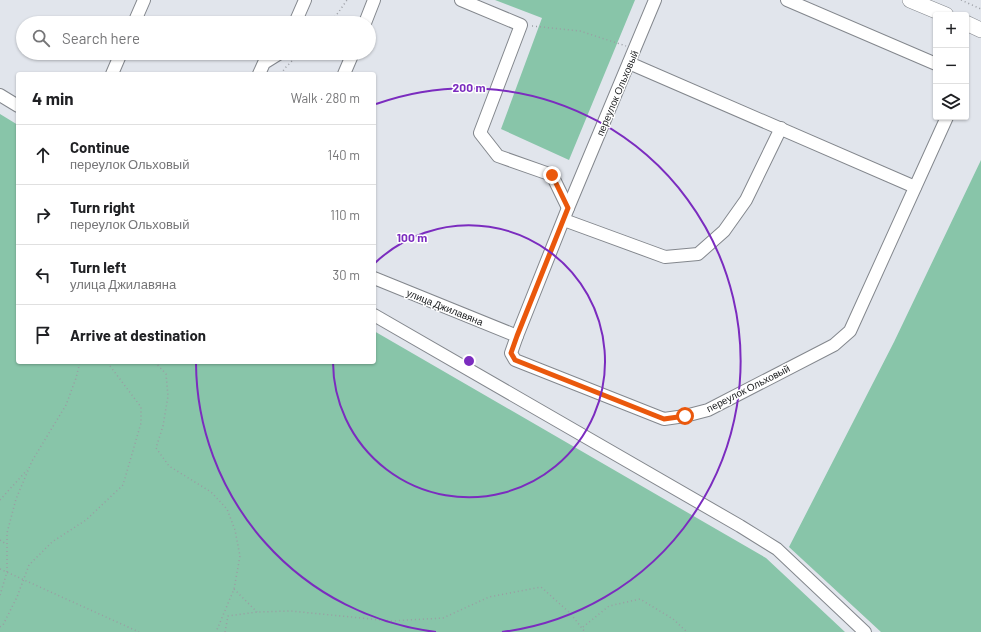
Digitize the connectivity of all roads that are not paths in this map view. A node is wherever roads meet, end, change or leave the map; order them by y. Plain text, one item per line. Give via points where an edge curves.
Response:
1 (144, 0) edge
2 (305, 0) edge
3 (374, 0) edge
4 (461, 0) edge
5 (656, 0) edge
6 (787, 0) edge
7 (910, 0) edge
8 (939, 12) edge
9 (137, 16) edge
10 (298, 16) edge
11 (368, 16) edge
12 (969, 24) edge
13 (981, 30) edge
14 (118, 60) edge
15 (269, 60) edge
16 (350, 60) edge
17 (629, 63) junction
18 (933, 63) edge
19 (113, 72) edge
20 (260, 72) edge
21 (345, 72) edge
22 (0, 95) edge
23 (16, 105) edge
24 (946, 120) edge
25 (781, 128) junction
26 (915, 187) junction
27 (566, 214) junction
28 (376, 279) edge
29 (376, 316) edge
30 (517, 336) junction
31 (865, 632) edge

1 - 9 street
2 - 10 street
3 - 11 street
4 - 27 street via 521,25 480,133 498,156 552,175
5 - 17 street, переулок Ольховый
6 - 18 street
7 - 8 main road
12 - 13 main road
14 - 19 street
15 - 20 street via 264,63
16 - 21 street
17 - 25 street
17 - 27 street, переулок Ольховый
22 - 23 street
24 - 26 street, переулок Ольховый
25 - 26 street
25 - 27 street via 746,200 724,231 698,254 665,257
26 - 30 street, переулок Ольховый via 850,331 834,344 708,410 664,419 515,360 511,353
27 - 30 street, переулок Ольховый
28 - 30 street, улица Джилавяна
29 - 31 street via 778,549

